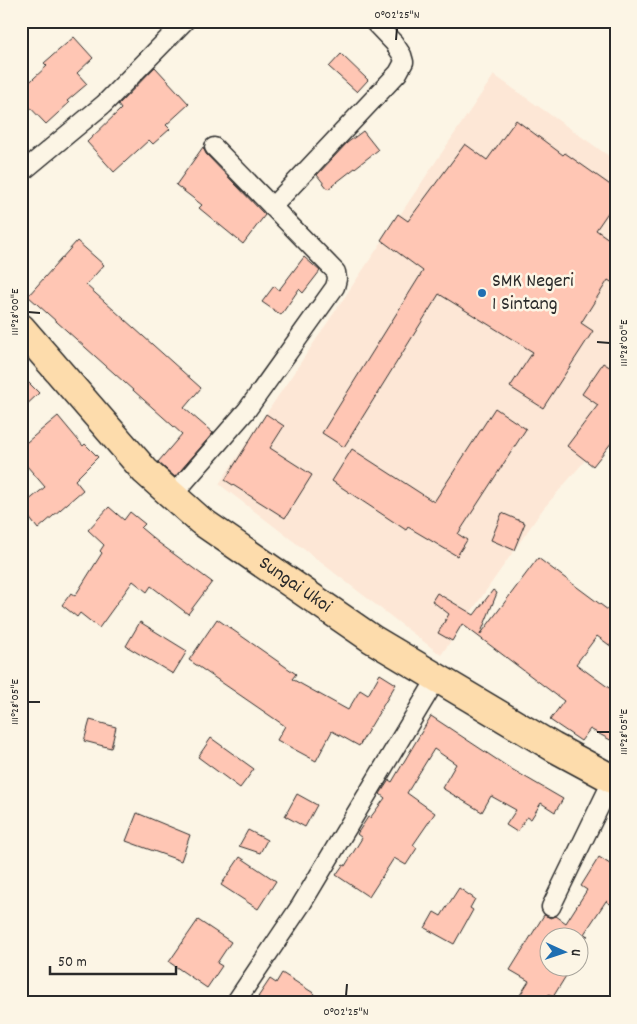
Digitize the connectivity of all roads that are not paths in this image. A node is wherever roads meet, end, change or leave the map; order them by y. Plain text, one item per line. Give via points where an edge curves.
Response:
1 (185, 21) edge
2 (373, 21) edge
3 (214, 147) dead end
4 (21, 173) edge
5 (272, 207) junction
6 (21, 328) edge
7 (173, 495) junction
8 (437, 678) junction
9 (614, 780) edge
10 (551, 907) dead end
11 (235, 1003) edge

1 - 4 street via 104,104
2 - 5 street via 402,55 404,62 401,68
3 - 5 street
5 - 7 street via 336,272 337,279 247,410
6 - 7 highway, Sungai Ukoi via 145,470
7 - 8 highway, Sungai Ukoi via 201,521 298,589
8 - 9 highway, Sungai Ukoi
8 - 11 street via 301,905
9 - 10 street

